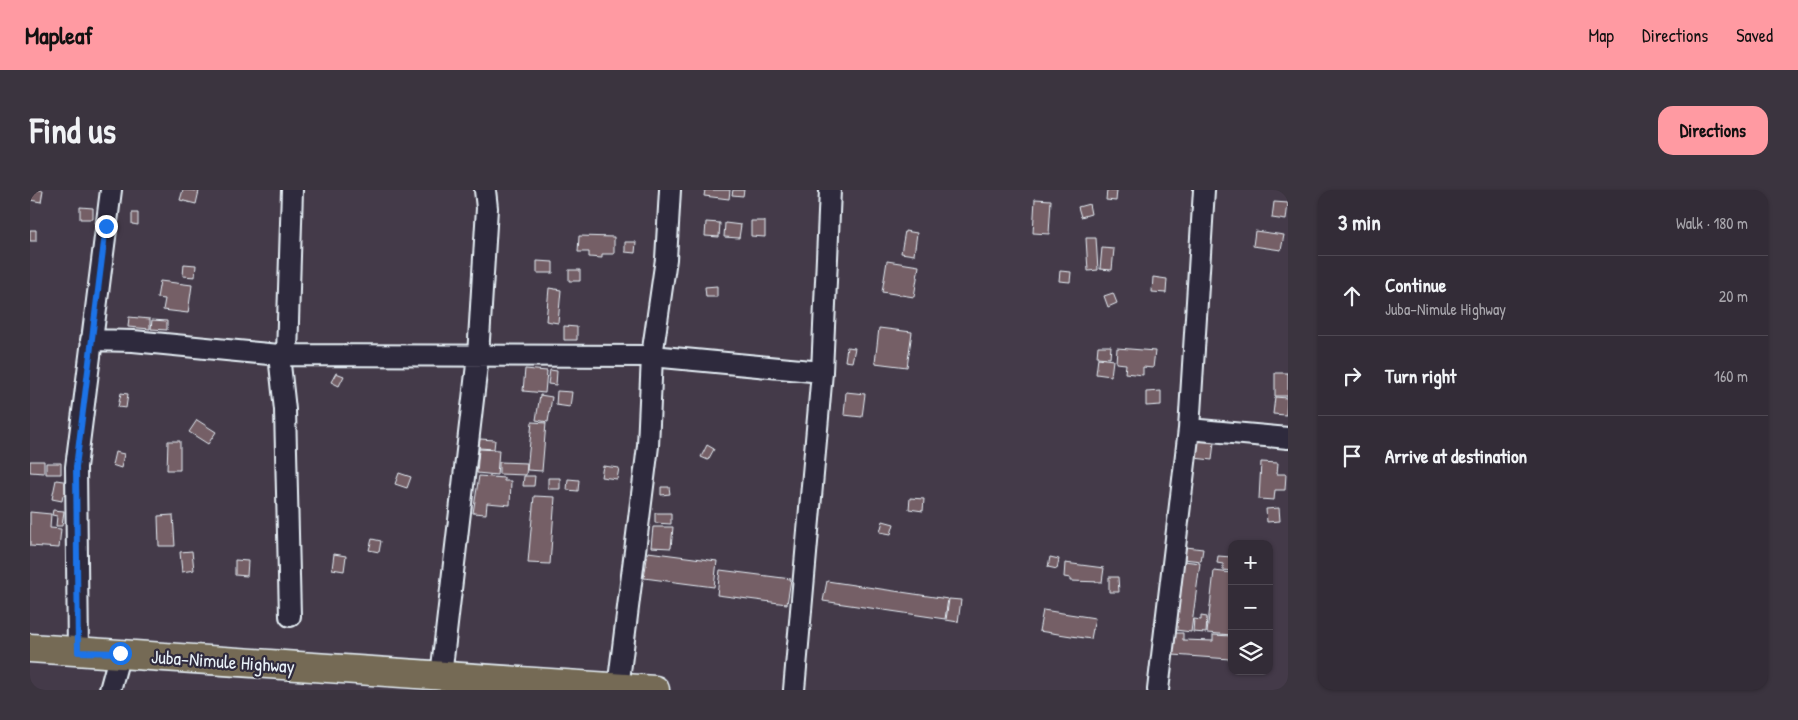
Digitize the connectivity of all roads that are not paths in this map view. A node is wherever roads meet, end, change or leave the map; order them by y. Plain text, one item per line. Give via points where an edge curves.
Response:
1 (111, 190) edge
2 (292, 190) edge
3 (486, 190) edge
4 (670, 190) edge
5 (830, 190) edge
6 (1204, 190) edge
7 (91, 340) junction
8 (283, 355) junction
9 (478, 356) junction
10 (652, 356) junction
11 (822, 372) junction
12 (1189, 429) junction
13 (1288, 438) edge
14 (290, 616) dead end
15 (30, 648) edge
16 (78, 652) junction
17 (120, 653) junction
18 (441, 676) junction
19 (618, 688) junction
20 (110, 690) edge
21 (655, 690) edge
22 (794, 690) edge
23 (1158, 690) edge

1 - 7 street
2 - 8 street
3 - 9 street
4 - 10 street via 666,260
5 - 11 street
6 - 12 street
7 - 8 street
7 - 16 street via 76,467
8 - 9 street
8 - 14 street
9 - 10 street
9 - 18 street
10 - 11 street
10 - 19 street via 648,446
11 - 22 street
12 - 13 street
12 - 23 street
15 - 16 main road, Juba–Nimule Highway
16 - 17 main road, Juba–Nimule Highway
17 - 18 main road, Juba–Nimule Highway
17 - 20 street
18 - 19 main road, Juba–Nimule Highway
19 - 21 main road, Juba–Nimule Highway

